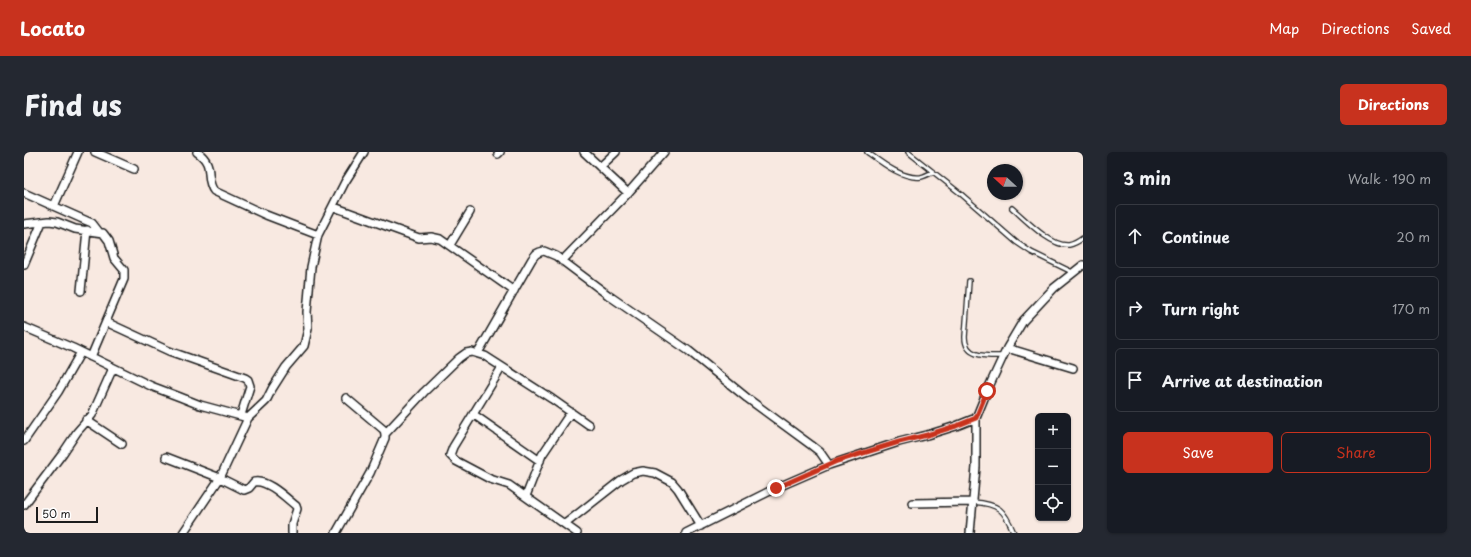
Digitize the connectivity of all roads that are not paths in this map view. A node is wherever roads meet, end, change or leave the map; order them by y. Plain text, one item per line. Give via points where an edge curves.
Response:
1 (78, 152) edge
2 (95, 152) edge
3 (197, 152) edge
4 (364, 152) edge
5 (584, 152) edge
6 (616, 152) edge
7 (664, 152) edge
8 (867, 152) edge
9 (908, 152) edge
10 (600, 167) junction
11 (134, 169) dead end
12 (933, 172) junction
13 (24, 193) edge
14 (628, 193) junction
15 (54, 206) junction
16 (334, 206) junction
17 (1012, 208) dead end
18 (470, 212) dead end
19 (42, 222) junction
20 (24, 224) edge
21 (87, 230) junction
22 (99, 232) junction
23 (318, 235) junction
24 (1083, 238) edge
25 (450, 245) junction
26 (562, 261) junction
27 (24, 265) edge
28 (1083, 265) edge
29 (1072, 272) junction
30 (969, 281) dead end
31 (81, 291) dead end
32 (514, 291) junction
33 (106, 322) junction
34 (24, 327) edge
35 (1007, 348) junction
36 (81, 352) junction
37 (478, 354) junction
38 (1003, 356) junction
39 (91, 357) junction
40 (502, 367) junction
41 (113, 368) junction
42 (1073, 368) dead end
43 (346, 398) dead end
44 (571, 412) junction
45 (472, 414) junction
46 (244, 417) junction
47 (976, 418) junction
48 (86, 420) junction
49 (590, 425) dead end
50 (386, 434) junction
51 (24, 441) edge
52 (122, 444) dead end
53 (166, 457) dead end
54 (540, 460) junction
55 (829, 464) junction
56 (220, 478) junction
57 (526, 496) junction
58 (973, 502) junction
59 (912, 503) dead end
60 (24, 505) edge
61 (565, 524) junction
62 (701, 526) junction
63 (183, 533) edge
64 (292, 533) edge
65 (336, 533) edge
66 (578, 533) edge
67 (686, 533) edge
68 (970, 533) edge
69 (1014, 533) edge

1 - 15 street
2 - 11 street
3 - 23 street via 206,160 214,191
4 - 16 street via 345,182
5 - 10 street
6 - 10 street
7 - 14 street
8 - 12 lane via 894,170 910,176 923,176
9 - 12 lane
10 - 14 street
12 - 29 lane via 1016,242
13 - 15 street
14 - 26 street
15 - 22 street via 87,221
16 - 23 street
16 - 25 street via 414,237 435,237
17 - 24 lane via 1053,241 1069,245
18 - 25 street
19 - 20 street
19 - 21 street via 57,222
19 - 27 street
21 - 22 street
21 - 31 street
22 - 33 street via 106,235 114,258 125,274
23 - 46 street via 311,267 308,329 304,346 286,367 266,401
25 - 32 street
26 - 32 street via 544,251 536,254
26 - 55 street via 689,351 747,398 812,445
28 - 29 street
29 - 35 street via 1023,321
30 - 38 lane via 965,344 967,349 977,354
32 - 37 street
33 - 39 street
33 - 46 street via 168,351 248,380 250,386
34 - 36 street
35 - 38 street
35 - 42 street
36 - 39 street
36 - 51 street via 58,392
37 - 40 street
37 - 50 street via 472,352 460,358 424,392
38 - 47 street
39 - 41 street
40 - 44 street
40 - 45 street
41 - 46 street via 180,398
41 - 48 street via 96,408
43 - 50 street
44 - 49 street
44 - 54 street
45 - 54 street
45 - 57 street via 450,455 490,480 506,483
46 - 56 street
47 - 55 street
47 - 58 street
48 - 52 street
48 - 60 street
50 - 65 street via 370,473
53 - 56 street
54 - 57 street
55 - 62 street
56 - 63 street
56 - 64 street via 244,490 258,481 277,491 296,506
57 - 61 street
58 - 59 street
58 - 68 street
58 - 69 lane via 986,503 1001,510
61 - 62 street via 621,480 632,473 643,471 655,473 672,482
61 - 66 street
62 - 67 street

